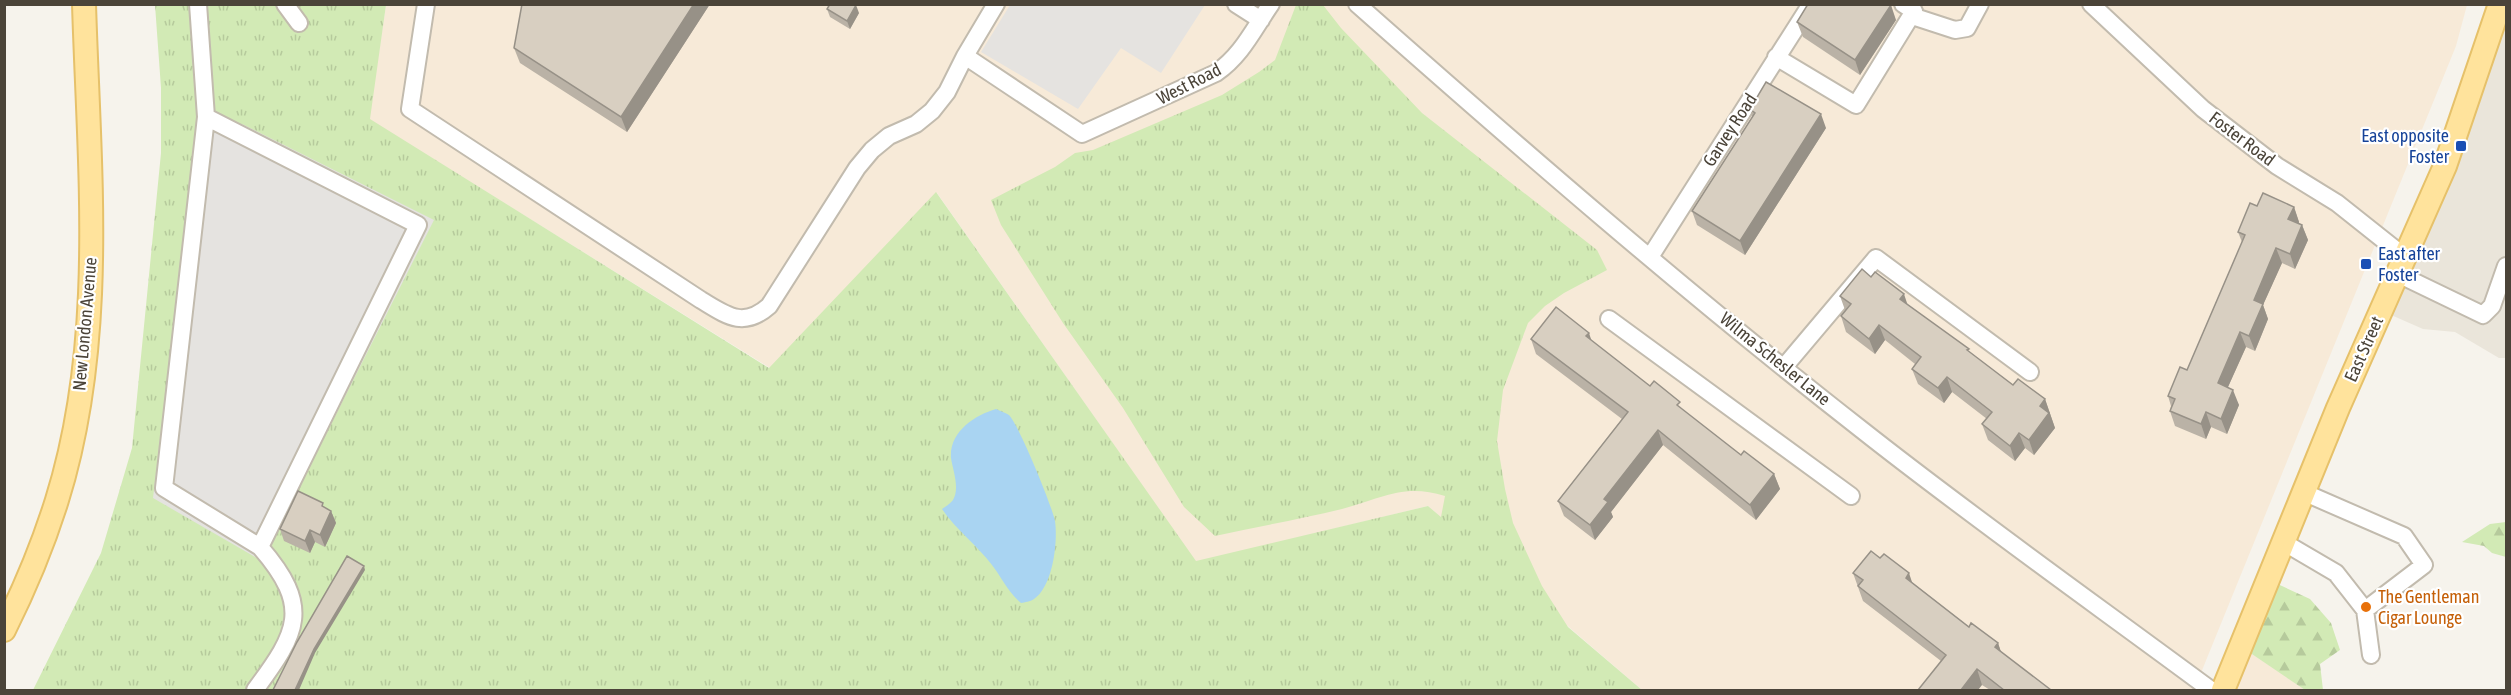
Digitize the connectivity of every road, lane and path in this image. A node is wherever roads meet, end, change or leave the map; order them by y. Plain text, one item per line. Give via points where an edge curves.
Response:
1 (84, 4) edge
2 (198, 4) edge
3 (285, 4) edge
4 (426, 4) edge
5 (996, 4) edge
6 (1236, 4) edge
7 (1271, 4) edge
8 (1357, 4) edge
9 (1810, 4) edge
10 (1980, 4) edge
11 (2091, 4) edge
12 (2500, 4) edge
13 (1908, 10) edge
14 (1261, 20) junction
15 (299, 22) dead end
16 (965, 56) junction
17 (1776, 57) junction
18 (206, 117) junction
19 (1650, 257) junction
20 (2402, 265) junction
21 (2506, 266) edge
22 (1609, 319) dead end
23 (1784, 368) junction
24 (2030, 372) dead end
25 (2304, 492) junction
26 (1851, 496) dead end
27 (2283, 542) junction
28 (260, 547) junction
29 (2366, 610) junction
30 (4, 630) edge
31 (2371, 654) dead end
32 (2229, 685) edge
33 (255, 690) edge
34 (2211, 690) edge

1 - 30 main road, New London Avenue via 92,244 79,402 58,499 25,589
2 - 18 street
3 - 15 street
4 - 16 street via 410,109 709,305 741,319 751,318 769,306 857,168 889,136 916,124 932,111 947,92
5 - 16 street
6 - 14 street
7 - 14 street, West Road
8 - 19 street, Wilma Schesler Lane
9 - 17 street, Garvey Road
10 - 13 street via 1967,28 1955,30
11 - 20 street, Foster Road via 2203,109 2277,166 2337,203
12 - 20 main road, East Street via 2445,166
13 - 17 street via 1856,105
14 - 16 street, West Road via 1244,48 1215,73 1082,134
17 - 19 street, Garvey Road
18 - 28 street via 164,488
18 - 28 street via 418,225
19 - 23 street, Wilma Schesler Lane
20 - 21 street, Foster Road via 2483,315 2492,306
20 - 25 main road, East Street
22 - 26 street
23 - 24 street via 1876,258
23 - 34 street, Wilma Schesler Lane via 1870,437
25 - 27 main road, East Street
25 - 29 street via 2404,536 2424,565
27 - 29 street via 2336,573
27 - 32 main road, East Street
28 - 33 street via 284,577 294,616 285,648
29 - 31 street

